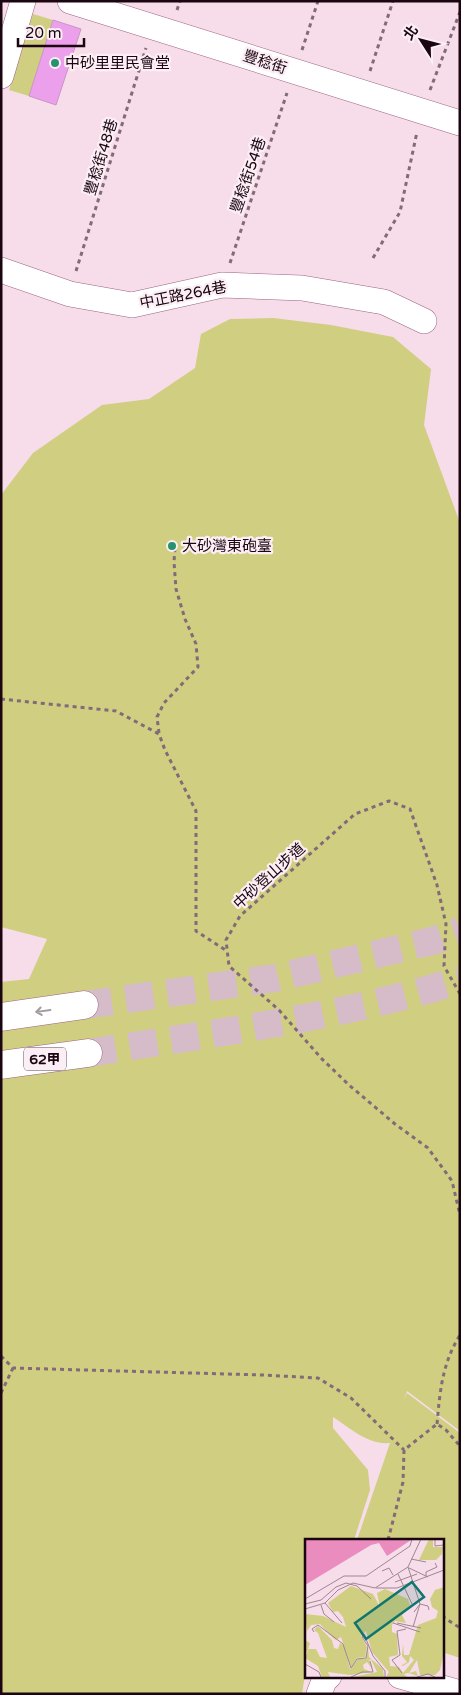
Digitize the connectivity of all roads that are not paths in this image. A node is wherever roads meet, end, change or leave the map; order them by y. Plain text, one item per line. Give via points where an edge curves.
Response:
1 (23, 1) edge
2 (70, 1) edge
3 (1, 76) edge
4 (460, 123) edge
5 (1, 270) edge
6 (424, 321) dead end
7 (84, 1005) tunnel mouth
8 (1, 1017) edge
9 (88, 1053) tunnel mouth
10 (1, 1065) edge
11 (327, 1678) edge
12 (407, 1678) edge
13 (460, 1693) edge
14 (319, 1694) edge

1 - 3 street
2 - 4 street, 豐稔街
5 - 6 street, 中正路264巷 via 70,294 132,305 222,285 302,288 384,302
7 -> 8 highway
9 - 10 highway, 62甲
11 - 14 street
12 - 13 street

